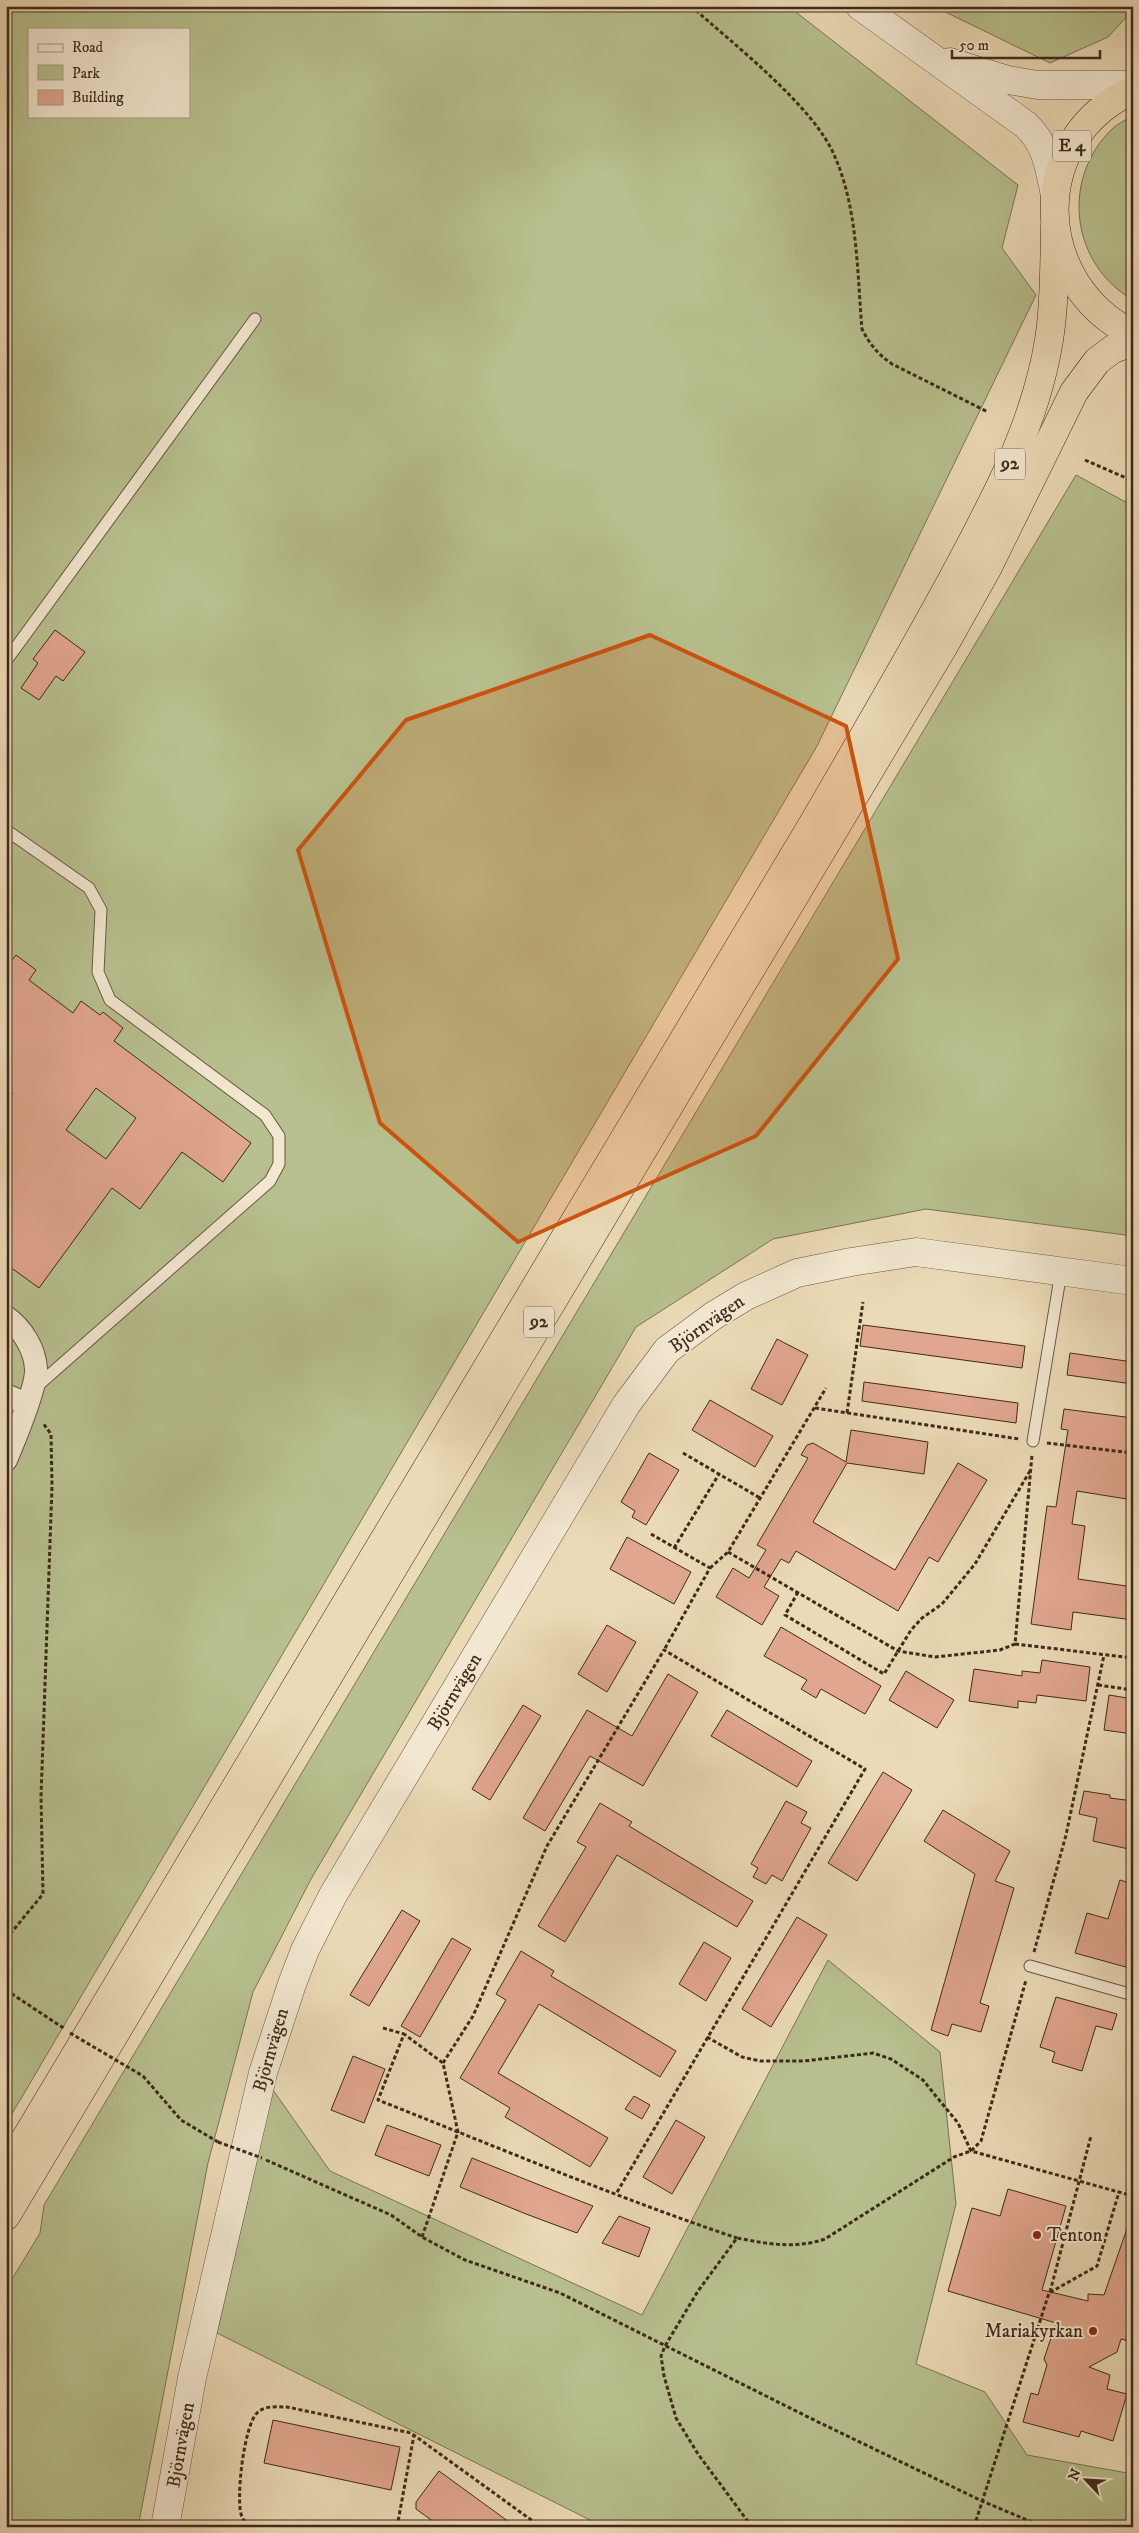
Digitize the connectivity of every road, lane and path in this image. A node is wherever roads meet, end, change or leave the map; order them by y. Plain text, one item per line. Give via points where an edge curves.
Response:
1 (692, 6) edge
2 (860, 6) edge
3 (927, 55) junction
4 (1133, 85) edge
5 (1133, 90) edge
6 (1055, 195) junction
7 (1055, 227) junction
8 (255, 319) dead end
9 (1133, 334) edge
10 (1133, 342) edge
11 (988, 412) dead end
12 (1085, 460) dead end
13 (1133, 481) edge
14 (6, 661) edge
15 (6, 830) edge
16 (1061, 1272) junction
17 (1133, 1281) edge
18 (863, 1302) dead end
19 (6, 1317) edge
20 (826, 1388) dead end
21 (21, 1397) edge
22 (814, 1408) junction
23 (847, 1413) junction
24 (1033, 1441) junction
25 (683, 1453) dead end
26 (1133, 1453) edge
27 (6, 1460) edge
28 (1031, 1470) junction
29 (719, 1474) junction
30 (760, 1498) junction
31 (651, 1534) dead end
32 (674, 1548) junction
33 (728, 1552) junction
34 (710, 1568) junction
35 (798, 1592) junction
36 (1015, 1644) junction
37 (664, 1650) junction
38 (898, 1652) junction
39 (1104, 1655) junction
40 (1133, 1658) edge
41 (1098, 1685) junction
42 (1133, 1690) edge
43 (6, 1939) edge
44 (1030, 1966) junction
45 (6, 1990) edge
46 (1133, 1995) edge
47 (383, 2028) dead end
48 (404, 2034) junction
49 (707, 2037) junction
50 (443, 2063) junction
51 (458, 2132) junction
52 (1091, 2136) dead end
53 (971, 2151) junction
54 (6, 2171) edge
55 (1079, 2182) junction
56 (1119, 2192) junction
57 (616, 2194) junction
58 (1133, 2196) edge
59 (6, 2216) edge
60 (422, 2237) junction
61 (737, 2238) junction
62 (1049, 2293) junction
63 (664, 2346) junction
64 (414, 2435) junction
65 (982, 2501) junction
66 (165, 2527) edge
67 (249, 2527) edge
68 (397, 2527) edge
69 (541, 2527) edge
70 (752, 2527) edge
71 (974, 2527) edge
72 (1044, 2527) edge

1 - 11 path via 773,79 813,122 835,155 846,185 862,329 870,344 892,364
2 - 3 street
3 - 4 street via 1008,80 1038,84
3 - 6 street via 1038,136 1046,151
5 - 6 highway, E 4 via 1114,100 1085,126 1065,158
6 - 7 highway, E 4
7 - 9 highway, E 4 via 1063,260 1079,290 1102,315
7 - 54 highway, 92 via 1049,340 1029,418 1005,477 900,676
8 - 14 lane
10 - 59 highway, 92 via 1097,361 1074,392 988,569 945,644
12 - 13 path
15 - 21 lane via 89,888 101,910 98,972 110,1000 265,1115 279,1136 279,1164 270,1180
16 - 17 street, Björnvägen
16 - 24 lane
16 - 66 street, Björnvägen via 916,1252 797,1274 746,1296 713,1316 667,1350 644,1378 333,1894 305,1950 280,2014 263,2073 192,2378
18 - 23 path
19 - 21 street via 30,1343 36,1369
20 - 22 path
21 - 27 street
21 - 43 path via 51,1434 41,1797 43,1894
22 - 23 path
22 - 30 path
23 - 24 path
24 - 26 path
24 - 28 path
25 - 29 path
28 - 36 path
28 - 38 path via 975,1564 942,1604 911,1630
29 - 30 path
29 - 32 path
30 - 33 path
31 - 32 path
32 - 34 path
33 - 34 path
33 - 35 path
34 - 37 path
35 - 38 path
35 - 38 path via 785,1615 884,1674
36 - 38 path via 1000,1650 935,1657
36 - 39 path
37 - 49 path via 865,1769
37 - 50 path via 547,1846 473,2016
39 - 40 path
39 - 41 path
41 - 42 path
41 - 44 path via 1066,1835
44 - 46 lane
44 - 53 path via 981,2141
45 - 60 path, bridge via 143,2076 181,2120 218,2142 391,2215
47 - 48 path
48 - 50 path
48 - 51 path via 378,2100
49 - 53 path via 742,2057 760,2061 804,2061 873,2053 891,2059 923,2080 958,2124
49 - 57 path
50 - 51 path
51 - 57 path
51 - 60 path
52 - 55 path
53 - 55 path
53 - 61 path via 954,2157 825,2239 786,2246
55 - 56 path
55 - 62 path
56 - 58 path
56 - 62 path via 1097,2266
57 - 61 path
60 - 63 path via 464,2260 560,2293
61 - 63 path via 698,2291
62 - 65 path
63 - 65 path
63 - 70 path via 661,2356 664,2376 676,2418 698,2454
64 - 67 path via 287,2408 267,2407 251,2422 244,2444 241,2516
64 - 68 path
64 - 69 path
65 - 71 path
65 - 72 path

